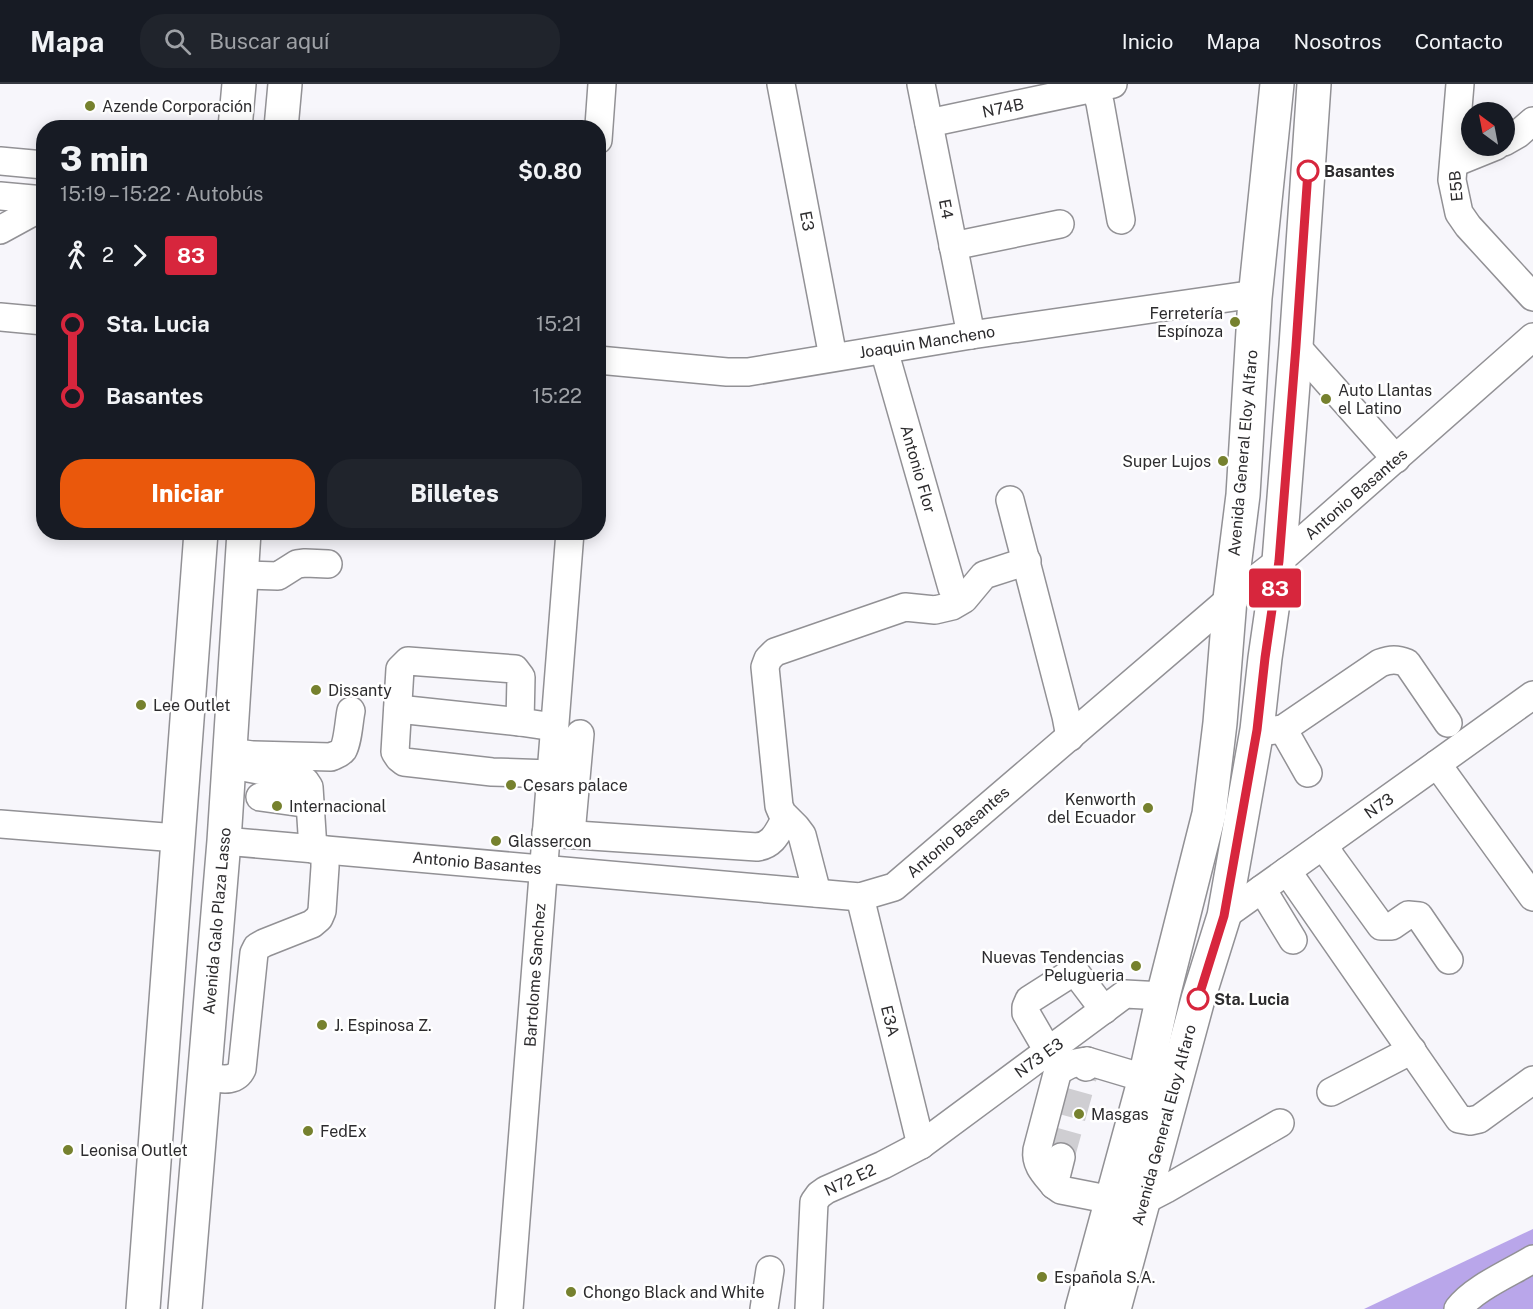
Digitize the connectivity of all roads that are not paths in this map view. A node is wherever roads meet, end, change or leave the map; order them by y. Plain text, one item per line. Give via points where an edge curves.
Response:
1 (239, 84) edge
2 (285, 84) edge
3 (602, 84) edge
4 (781, 84) edge
5 (921, 84) edge
6 (1277, 84) edge
7 (1314, 84) edge
8 (1460, 84) edge
9 (1104, 86) edge
10 (236, 120) edge
11 (282, 120) edge
12 (599, 120) edge
13 (1533, 121) edge
14 (929, 123) junction
15 (1515, 136) edge
16 (1471, 156) edge
17 (0, 161) edge
18 (1454, 163) junction
19 (36, 164) edge
20 (0, 196) edge
21 (36, 199) edge
22 (36, 210) edge
23 (1121, 220) dead end
24 (1060, 224) dead end
25 (0, 230) edge
26 (953, 246) junction
27 (1255, 294) junction
28 (1533, 297) edge
29 (0, 317) edge
30 (36, 320) edge
31 (971, 335) junction
32 (1533, 337) edge
33 (1296, 346) junction
34 (884, 350) junction
35 (833, 357) junction
36 (606, 361) edge
37 (1396, 459) junction
38 (1010, 500) dead end
39 (200, 540) edge
40 (243, 540) edge
41 (570, 540) edge
42 (1027, 561) junction
43 (1279, 561) junction
44 (328, 564) dead end
45 (241, 575) junction
46 (952, 588) dead end
47 (1230, 599) junction
48 (1533, 695) edge
49 (398, 709) junction
50 (351, 711) dead end
51 (520, 722) junction
52 (1448, 723) dead end
53 (1270, 730) junction
54 (567, 731) junction
55 (1070, 736) junction
56 (229, 758) junction
57 (1437, 764) junction
58 (1308, 772) dead end
59 (551, 774) junction
60 (260, 797) dead end
61 (310, 804) junction
62 (786, 818) junction
63 (0, 824) edge
64 (559, 834) junction
65 (177, 838) junction
66 (224, 841) junction
67 (1325, 844) junction
68 (319, 849) junction
69 (543, 869) junction
70 (1287, 871) junction
71 (1262, 889) junction
72 (817, 893) junction
73 (860, 897) junction
74 (1533, 897) edge
75 (1224, 916) junction
76 (1293, 940) dead end
77 (1449, 960) dead end
78 (1163, 996) junction
79 (1104, 1010) junction
80 (1412, 1050) junction
81 (1048, 1051) junction
82 (205, 1077) junction
83 (1533, 1080) edge
84 (1160, 1083) junction
85 (1331, 1092) dead end
86 (1280, 1123) dead end
87 (921, 1145) junction
88 (1061, 1157) tunnel mouth
89 (1054, 1185) junction
90 (1127, 1201) junction
91 (1533, 1259) edge
92 (770, 1270) dead end
93 (519, 1302) edge
94 (142, 1309) edge
95 (186, 1309) edge
96 (764, 1309) edge
97 (809, 1309) edge
98 (1082, 1309) edge
99 (1114, 1309) edge
100 (1458, 1309) edge

1 - 10 main road
2 - 11 main road
3 - 12 street
4 - 35 street, E3
5 - 14 street, E4
6 - 27 main road, Avenida General Eloy Alfaro
7 - 33 main road, Avenida General Eloy Alfaro
8 - 18 street, E5B
9 - 14 street, N74B
9 - 23 street via 1100,103
13 - 15 street
14 - 26 street, E4
16 - 18 street
17 - 19 street
18 - 28 street, E5B via 1452,180 1459,213
20 - 21 street
22 - 25 street
24 - 26 street
26 - 31 street, E4
27 - 31 street, Joaquin Mancheno
27 - 47 main road, Avenida General Eloy Alfaro via 1243,495
29 - 30 street
31 - 34 street, Joaquin Mancheno
32 - 37 street, Antonio Basantes
33 - 37 street
33 - 43 main road, Avenida General Eloy Alfaro
34 - 35 street, Joaquin Mancheno
34 - 46 street, Antonio Flor
35 - 36 street, Joaquin Mancheno via 748,372
37 - 43 street, Antonio Basantes
38 - 42 street
39 - 65 main road
40 - 45 main road, Avenida Galo Plaza Lasso
41 - 54 street, Bartolome Sanchez
42 - 55 street
42 - 62 street via 984,576 964,599 952,606 935,610 905,607 775,651 765,667 779,806
43 - 47 street, Antonio Basantes
43 - 53 main road, Avenida General Eloy Alfaro via 1265,658
44 - 45 street via 305,562 278,576
45 - 56 main road, Avenida Galo Plaza Lasso
47 - 55 street, Antonio Basantes
47 - 78 main road, Avenida General Eloy Alfaro via 1209,814
48 - 57 street, N73
49 - 51 street
49 - 51 street via 400,669 408,661 515,669 521,677
49 - 59 street via 396,752 404,762
50 - 56 street via 343,750 331,757
51 - 54 street
52 - 53 street via 1407,663 1398,659 1380,663
53 - 58 street
53 - 75 main road, Avenida General Eloy Alfaro
54 - 59 street, Bartolome Sanchez
54 - 64 street
55 - 73 street, Antonio Basantes via 894,887
56 - 61 street via 305,781
56 - 66 main road, Avenida Galo Plaza Lasso
57 - 67 street, N73
57 - 74 street
59 - 64 street, Bartolome Sanchez
60 - 61 street
61 - 68 street
62 - 64 street via 771,842 758,847
62 - 72 street via 802,835
63 - 65 street
64 - 69 street, Bartolome Sanchez
65 - 94 main road
66 - 68 street, Antonio Basantes
66 - 82 main road, Avenida Galo Plaza Lasso
67 - 70 street, N73
67 - 77 street via 1381,926 1392,926 1408,915 1419,916
68 - 69 street, Antonio Basantes
68 - 82 street via 325,867 319,918 257,947 242,1070 234,1079
69 - 72 street, Antonio Basantes
69 - 93 street, Bartolome Sanchez via 520,1170
70 - 71 street, N73
70 - 80 street
71 - 75 street, N73
71 - 76 street
72 - 73 street, Antonio Basantes
73 - 87 street, E3A
75 - 84 main road, Avenida General Eloy Alfaro via 1198,999
78 - 79 street, N73 E3 via 1125,994
78 - 84 main road, Avenida General Eloy Alfaro
79 - 81 street, N73 E3
79 - 81 street via 1073,972 1029,1000 1026,1013
80 - 83 street via 1459,1119 1479,1119
80 - 85 street
81 - 87 street, N73 E3
82 - 95 main road, Avenida Galo Plaza Lasso
84 - 89 street via 1086,1064 1061,1069 1036,1157
84 - 90 main road, Avenida General Eloy Alfaro
86 - 90 street via 1166,1189
87 - 97 street, N72 E2 via 826,1190 814,1202
88 - 89 street
89 - 90 street via 1061,1190
90 - 98 main road, Avenida General Eloy Alfaro
90 - 99 main road, Avenida General Eloy Alfaro
91 - 100 street via 1475,1292
92 - 96 street

